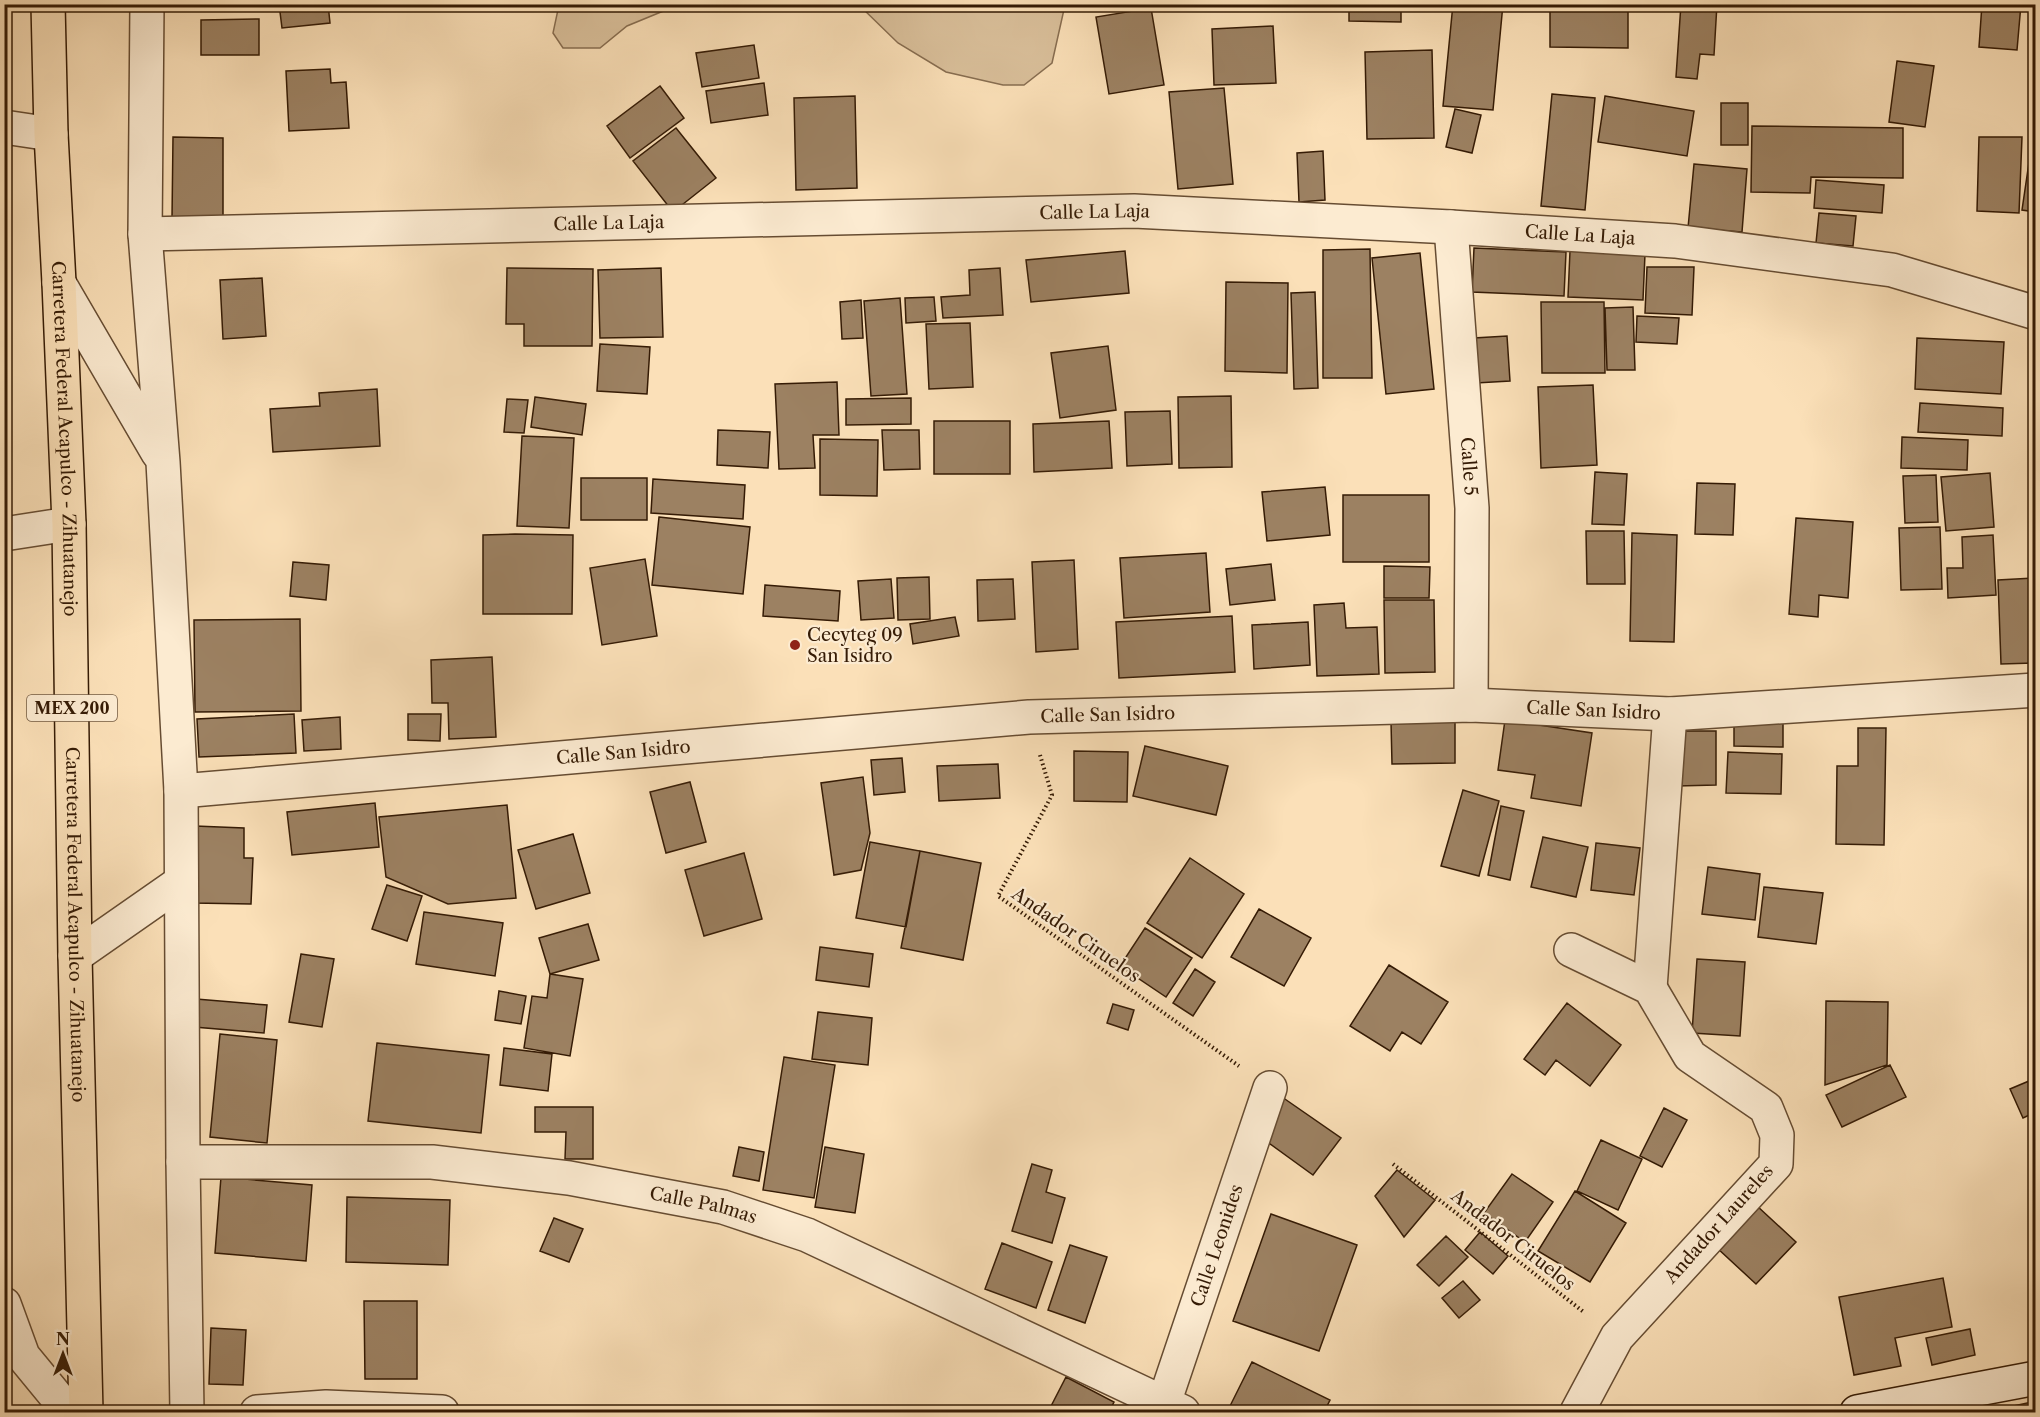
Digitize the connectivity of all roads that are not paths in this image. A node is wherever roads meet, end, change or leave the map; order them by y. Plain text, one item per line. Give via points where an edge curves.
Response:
1 (48, 4) edge
2 (147, 4) edge
3 (4, 127) edge
4 (51, 134) junction
5 (1450, 227) junction
6 (145, 234) junction
7 (60, 283) junction
8 (2036, 313) edge
9 (163, 462) junction
10 (69, 525) junction
11 (4, 534) edge
12 (2036, 690) edge
13 (1471, 705) junction
14 (1670, 714) junction
15 (181, 791) junction
16 (181, 882) junction
17 (1571, 950) dead end
18 (75, 956) junction
19 (1650, 988) junction
20 (1270, 1089) road end
21 (183, 1162) junction
22 (4, 1304) edge
23 (2036, 1378) edge
24 (1174, 1408) edge
25 (69, 1413) edge
26 (86, 1413) edge
27 (187, 1413) edge
28 (257, 1413) edge
29 (442, 1413) edge
30 (1576, 1413) edge
31 (1857, 1413) edge

1 - 4 main road, Carretera Federal Acapulco - Zihuatanejo / MEX 200
2 - 6 street
3 - 4 street
4 - 7 main road, Carretera Federal Acapulco - Zihuatanejo / MEX 200
5 - 6 street, Calle La Laja via 1134,211
5 - 8 street, Calle La Laja via 1675,241 1892,270
5 - 13 street, Calle 5 via 1472,508
6 - 9 street
7 - 9 street
7 - 10 main road, Carretera Federal Acapulco - Zihuatanejo / MEX 200
9 - 15 street
10 - 11 street
10 - 18 main road, Carretera Federal Acapulco - Zihuatanejo / MEX 200
12 - 14 street, Calle San Isidro
13 - 14 street, Calle San Isidro
13 - 15 street, Calle San Isidro via 1029,717
14 - 19 street
15 - 16 street
16 - 18 street
16 - 21 street
17 - 19 street
18 - 26 main road, Carretera Federal Acapulco - Zihuatanejo / MEX 200
19 - 30 street, Andador Laureles via 1690,1056 1766,1108 1777,1134 1776,1164 1617,1337
20 - 24 street, Calle Leonides
21 - 24 street, Calle Palmas via 432,1162 569,1178 723,1207 807,1235
21 - 27 street
22 - 25 street via 23,1356
23 - 31 street
28 - 29 street via 326,1407

